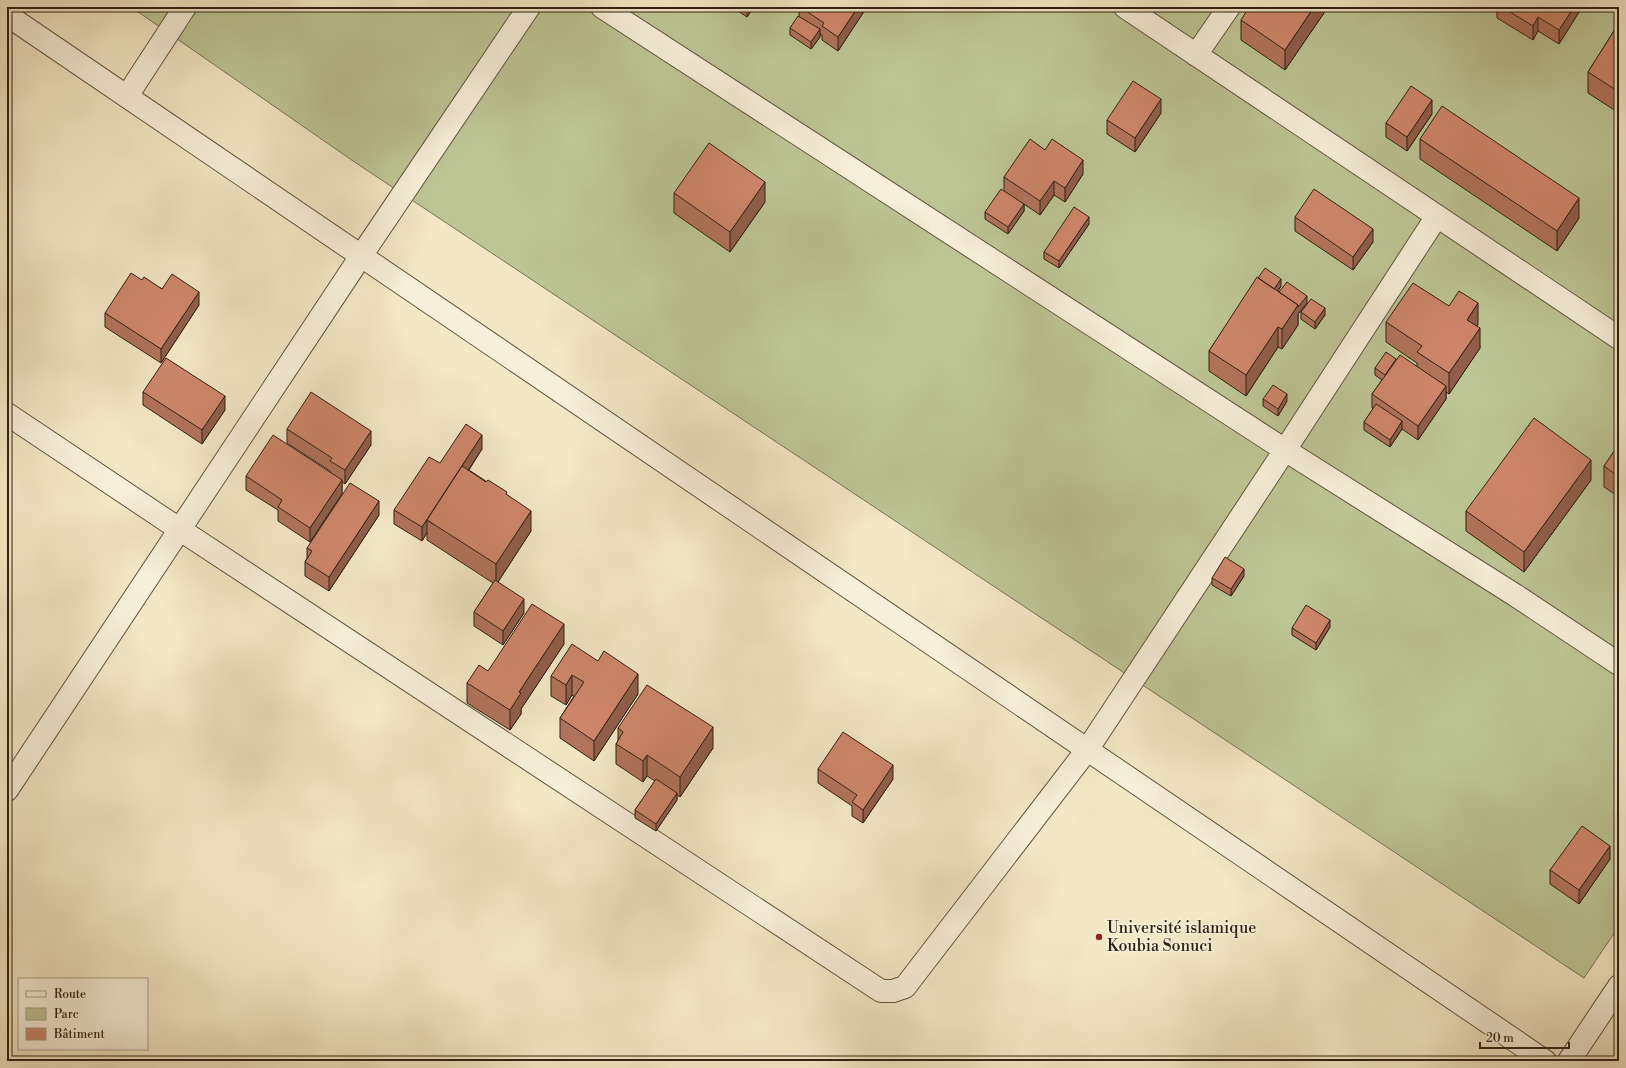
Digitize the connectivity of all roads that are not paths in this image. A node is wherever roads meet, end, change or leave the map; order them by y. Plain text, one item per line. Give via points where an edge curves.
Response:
1 (185, 7) edge
2 (529, 7) edge
3 (602, 7) edge
4 (1125, 7) edge
5 (1229, 7) edge
6 (7, 15) edge
7 (1196, 55) junction
8 (127, 96) junction
9 (1437, 216) junction
10 (361, 256) junction
11 (1619, 338) edge
12 (7, 414) edge
13 (1286, 450) junction
14 (179, 530) junction
15 (1619, 664) edge
16 (1088, 750) junction
17 (7, 790) edge
18 (1619, 986) edge
19 (1545, 1061) edge
20 (1569, 1061) edge

1 - 8 street
2 - 10 street
3 - 13 street
4 - 7 street
5 - 7 street
6 - 8 street
7 - 9 street
8 - 10 street
9 - 11 street
9 - 13 street
10 - 14 street
10 - 16 street
12 - 14 street
13 - 15 street
13 - 16 street
14 - 16 street via 881,991 905,987
14 - 17 street
16 - 19 street
18 - 20 street

